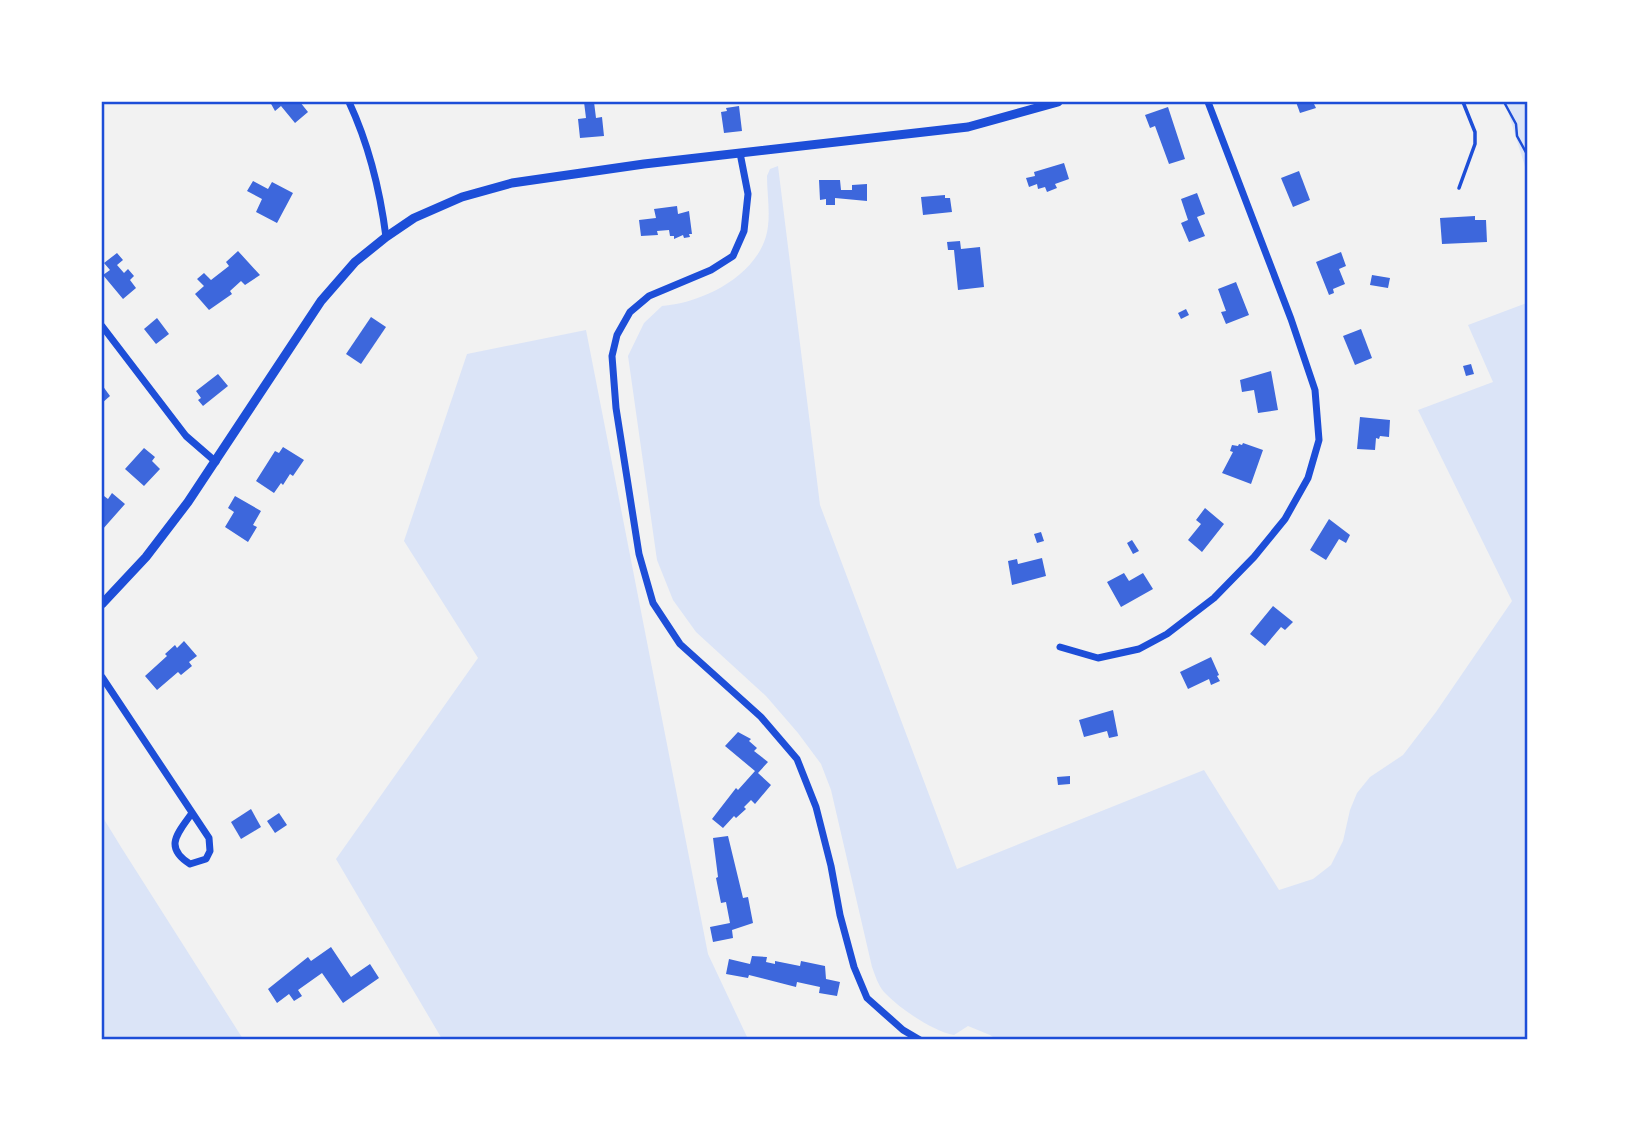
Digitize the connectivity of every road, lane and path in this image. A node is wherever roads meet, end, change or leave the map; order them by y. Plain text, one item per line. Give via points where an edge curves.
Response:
1 (349, 102) edge
2 (1058, 102) edge
3 (1208, 102) edge
4 (1463, 102) edge
5 (1504, 102) edge
6 (740, 153) junction
7 (1528, 156) edge
8 (1460, 188) dead end
9 (386, 237) junction
10 (102, 326) edge
11 (104, 336) edge
12 (216, 461) junction
13 (102, 604) edge
14 (1060, 647) dead end
15 (102, 677) edge
16 (192, 813) junction
17 (920, 1040) edge

1 - 9 street via 380,193
2 - 6 street via 968,127
3 - 14 street via 1315,390 1319,440 1308,478 1285,519 1214,598 1139,649 1098,658
4 - 8 lane via 1475,144
5 - 7 path
6 - 9 street via 512,183 462,197
6 - 17 street via 748,194 744,231 733,256 649,296 630,312 617,335 612,356 616,408 639,554 653,603 680,644 761,717 797,759 816,807 839,915 867,998
9 - 12 street via 355,262 321,301
10 - 11 street
11 - 12 street via 186,436
12 - 13 street via 146,557
15 - 16 street
16 - 16 street via 176,836 175,846 178,856 190,864 206,859 210,851 209,838

